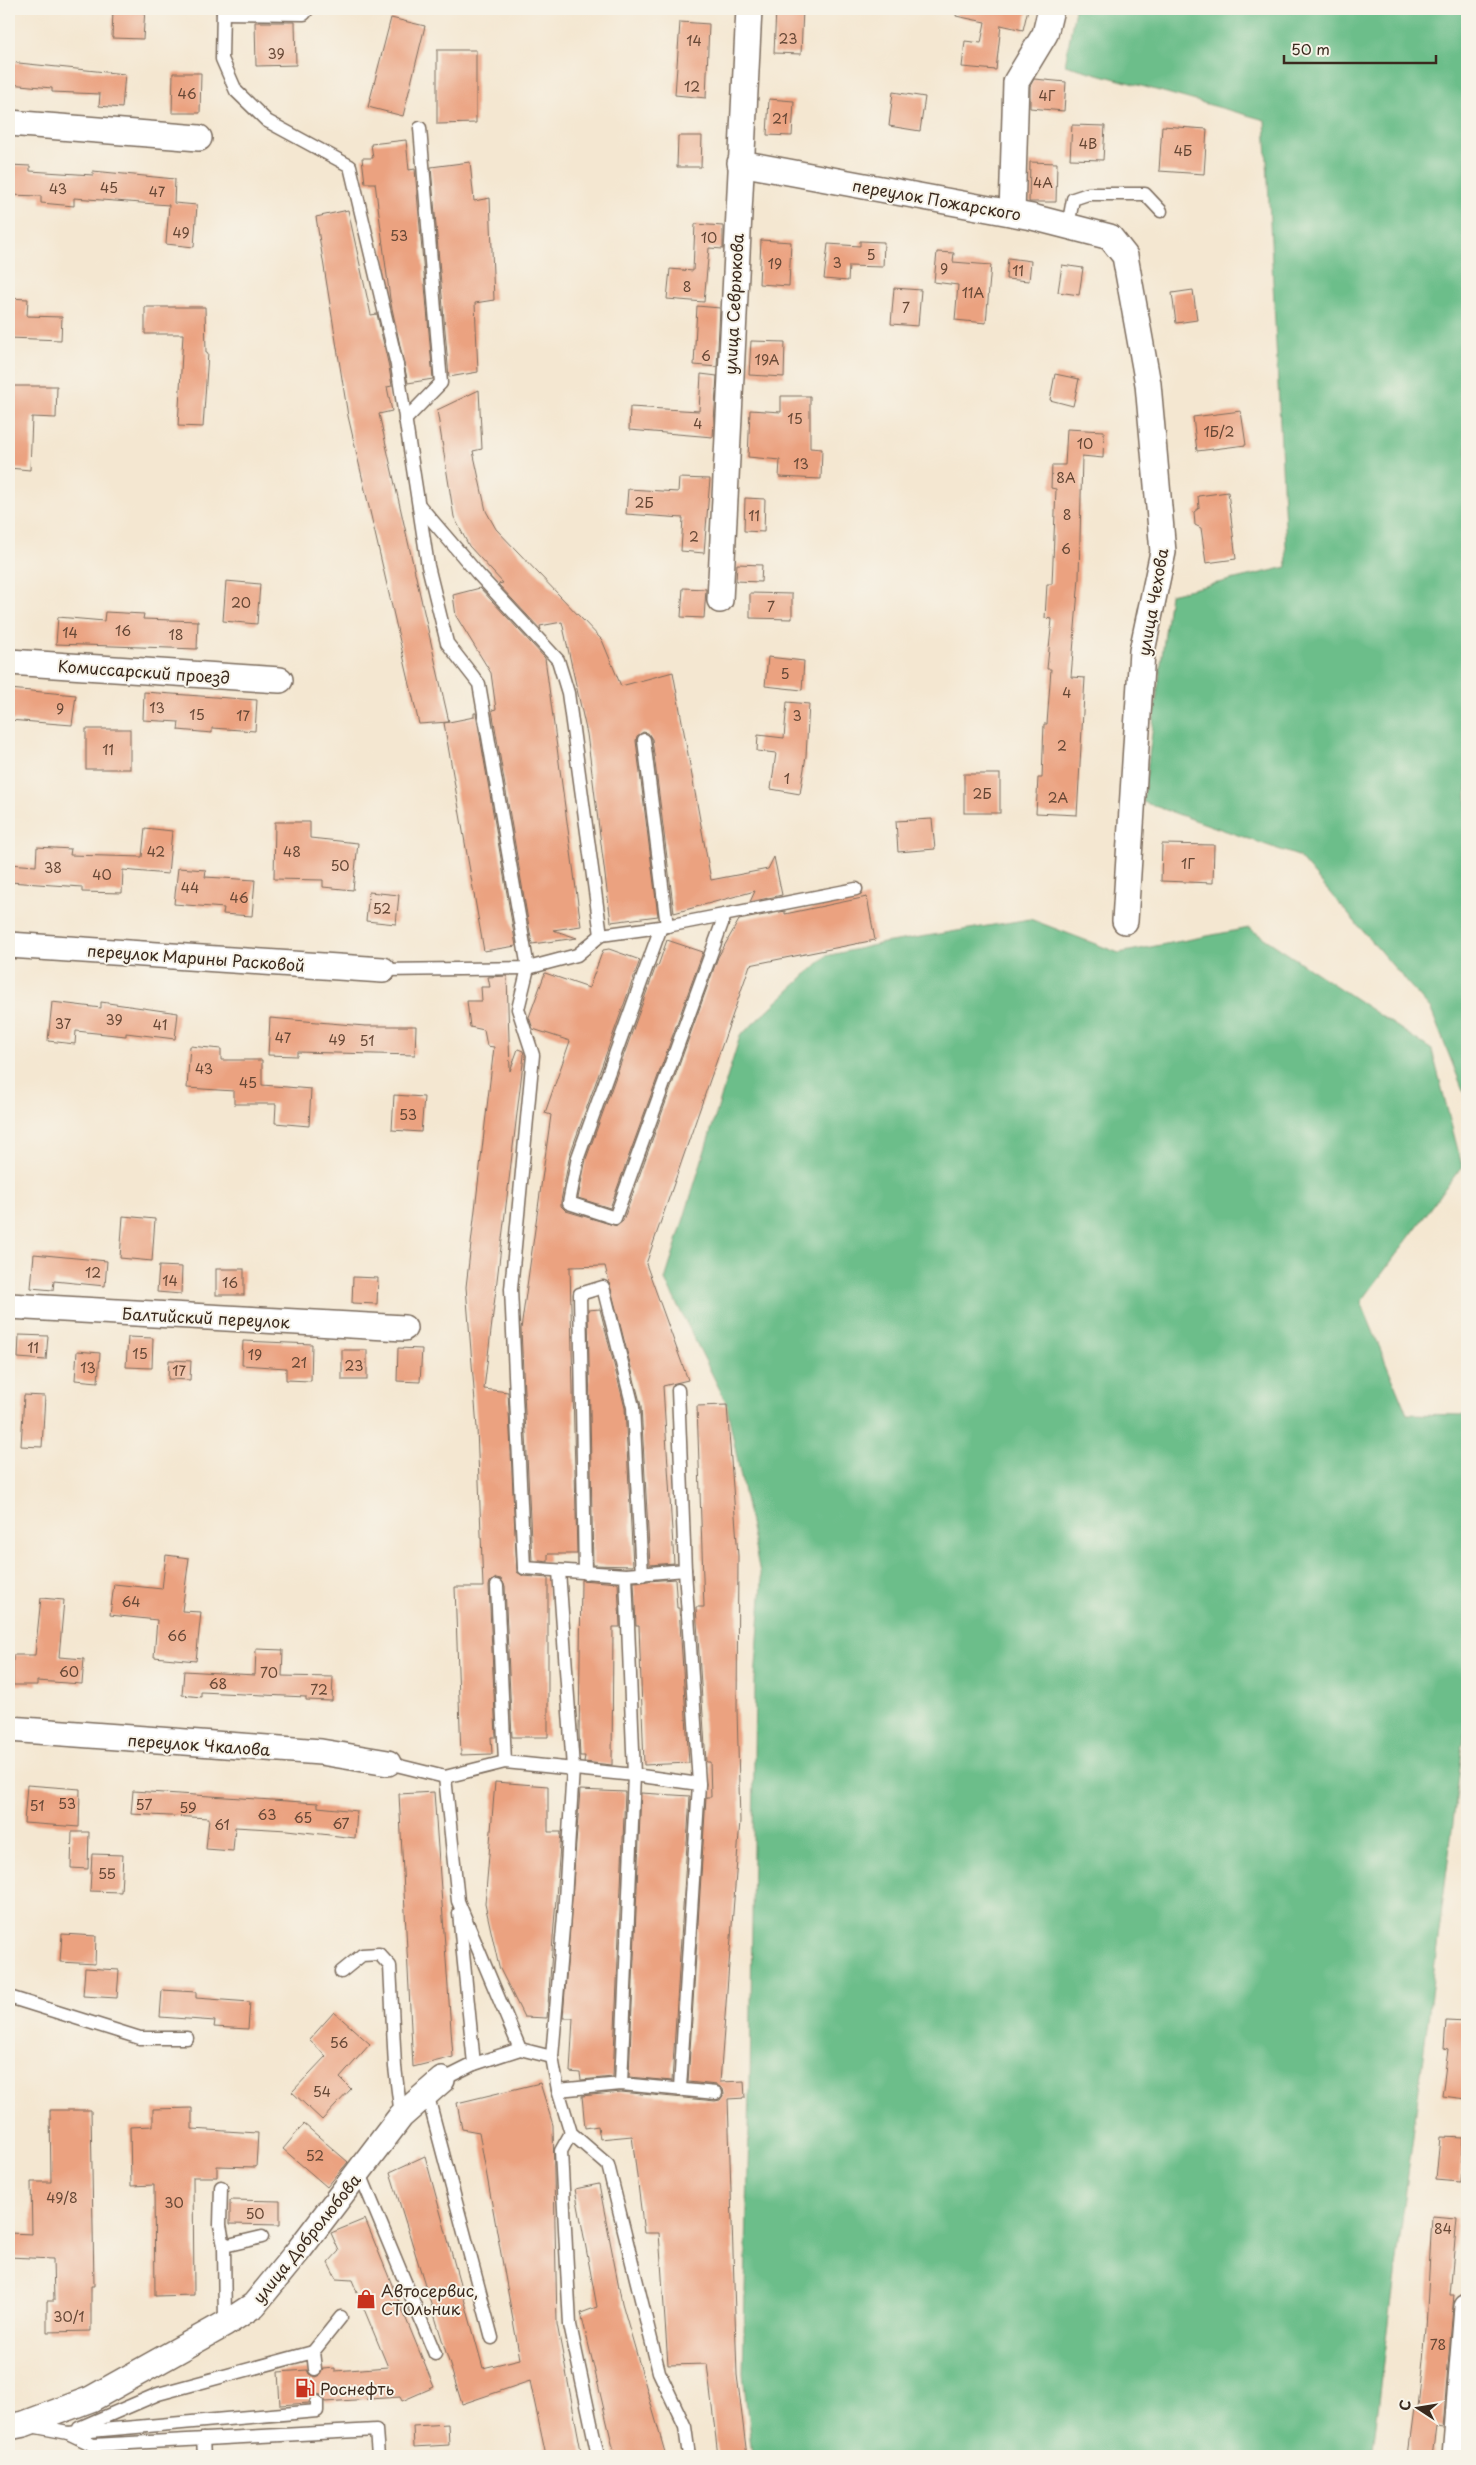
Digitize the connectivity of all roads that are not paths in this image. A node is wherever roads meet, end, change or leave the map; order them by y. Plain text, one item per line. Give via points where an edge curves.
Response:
1 (308, 9) edge
2 (749, 9) edge
3 (1051, 9) edge
4 (223, 11) edge
5 (9, 122) edge
6 (420, 128) dead end
7 (199, 138) dead end
8 (740, 163) junction
9 (1161, 211) dead end
10 (1012, 213) junction
11 (1068, 226) junction
12 (1125, 256) joint
13 (405, 420) junction
14 (418, 504) junction
15 (720, 600) dead end
16 (9, 662) edge
17 (280, 680) dead end
18 (644, 740) dead end
19 (856, 889) dead end
20 (724, 915) junction
21 (1125, 921) dead end
22 (664, 927) junction
23 (601, 935) junction
24 (9, 945) edge
25 (528, 968) junction
26 (383, 970) joint
27 (9, 1306) edge
28 (404, 1328) dead end
29 (678, 1390) dead end
30 (685, 1570) junction
31 (559, 1571) junction
32 (585, 1573) junction
33 (626, 1575) junction
34 (642, 1575) junction
35 (497, 1586) dead end
36 (9, 1729) edge
37 (504, 1762) junction
38 (388, 1763) joint
39 (573, 1768) junction
40 (634, 1775) junction
41 (445, 1776) junction
42 (699, 1784) junction
43 (458, 1901) junction
44 (341, 1972) dead end
45 (9, 1997) edge
46 (187, 2038) dead end
47 (520, 2049) junction
48 (552, 2057) junction
49 (474, 2064) junction
50 (621, 2084) junction
51 (435, 2086) junction
52 (680, 2088) junction
53 (558, 2090) junction
54 (716, 2093) dead end
55 (401, 2116) junction
56 (571, 2133) junction
57 (359, 2171) junction
58 (221, 2187) dead end
59 (262, 2238) dead end
60 (224, 2246) junction
61 (1467, 2307) edge
62 (341, 2317) dead end
63 (225, 2324) junction
64 (492, 2338) dead end
65 (313, 2352) junction
66 (435, 2354) dead end
67 (314, 2369) dead end
68 (317, 2402) dead end
69 (16, 2426) edge
70 (68, 2433) junction
71 (203, 2440) junction
72 (94, 2451) edge
73 (204, 2456) edge
74 (378, 2456) edge
75 (598, 2456) edge
76 (689, 2456) edge
77 (1455, 2456) edge

1 - 4 lane via 304,14
2 - 8 street, улица Севрюкова
3 - 10 street via 1045,34 1016,82
4 - 13 lane via 222,59 236,91 268,121 350,166 397,365
5 - 7 street
6 - 13 lane via 441,383
8 - 10 street, переулок Пожарского
8 - 15 street, улица Севрюкова
9 - 11 lane via 1145,194 1088,194 1073,199
10 - 11 street, переулок Пожарского
11 - 12 street, переулок Пожарского via 1110,237
12 - 21 street, улица Чехова via 1148,384 1163,552 1142,651
13 - 14 lane
14 - 23 lane via 558,660 568,693
14 - 25 lane via 428,566 447,643 479,684
16 - 17 street, Комиссарский проезд
18 - 22 lane
19 - 20 lane
20 - 22 lane
20 - 22 lane via 615,1218 569,1202 578,1156
22 - 23 lane
23 - 25 lane via 577,955
24 - 26 street, переулок Марины Расковой
25 - 26 lane
25 - 31 lane via 518,1009 533,1055 511,1289 524,1568
27 - 28 street, Балтийский переулок
29 - 30 lane
30 - 34 lane
30 - 42 lane
31 - 32 lane
31 - 39 lane
32 - 33 lane
32 - 34 lane via 580,1294 603,1287 633,1407
33 - 34 lane
33 - 40 lane
35 - 37 lane
36 - 38 street, переулок Чкалова via 321,1752
37 - 39 lane
37 - 41 lane
38 - 41 lane
39 - 40 lane
39 - 48 lane
40 - 42 lane
40 - 50 lane
41 - 43 lane
42 - 52 lane
43 - 47 lane
43 - 49 lane
44 - 55 lane via 362,1955 379,1954 390,1966
45 - 46 lane via 140,2038
47 - 48 lane
47 - 49 lane
48 - 53 lane
49 - 51 lane
50 - 52 lane
50 - 53 lane
51 - 55 street, улица Добролюбова
51 - 64 lane
52 - 54 lane
53 - 56 lane
55 - 57 street, улица Добролюбова
56 - 75 lane via 561,2151 570,2325
56 - 76 lane via 608,2165 659,2372 685,2427
57 - 63 street, улица Добролюбова via 254,2305
57 - 66 lane
58 - 60 lane via 220,2225
59 - 60 lane
60 - 63 lane
61 - 77 street
62 - 65 lane
63 - 69 street, улица Добролюбова via 91,2399
65 - 67 lane
65 - 70 lane via 158,2394
68 - 70 lane via 317,2411
69 - 70 lane
70 - 72 lane
71 - 72 lane
71 - 73 lane
71 - 74 lane via 376,2430

